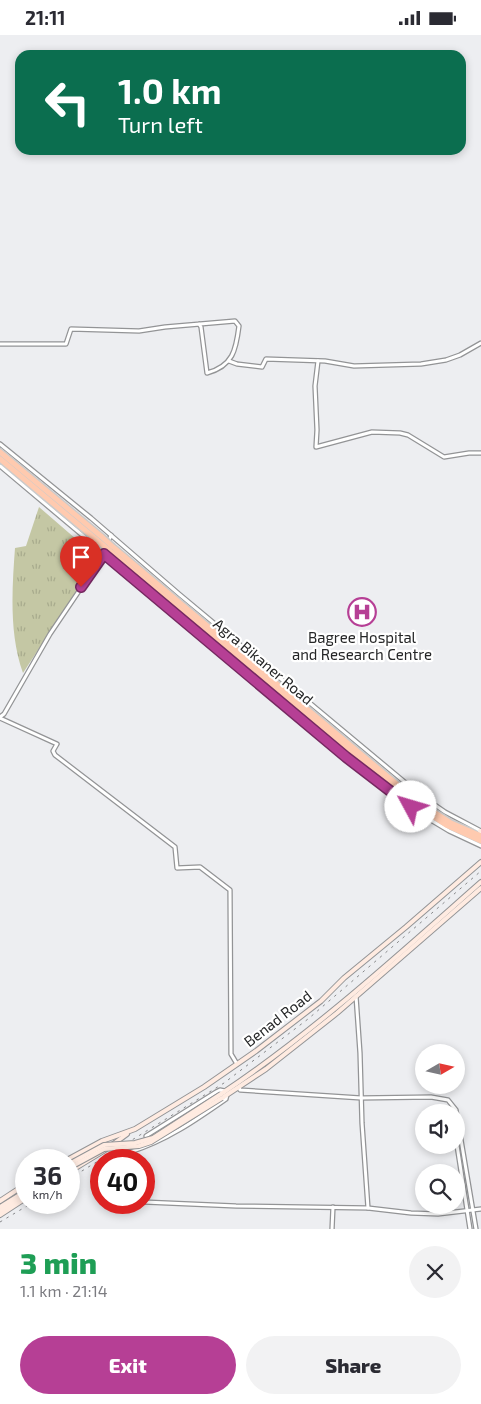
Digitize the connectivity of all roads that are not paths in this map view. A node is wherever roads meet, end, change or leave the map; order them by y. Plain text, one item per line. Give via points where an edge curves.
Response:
1 (199, 324) junction
2 (481, 343) edge
3 (0, 344) edge
4 (229, 361) junction
5 (318, 361) junction
6 (0, 444) edge
7 (0, 452) edge
8 (481, 453) edge
9 (0, 459) edge
10 (0, 466) edge
11 (111, 535) junction
12 (100, 539) junction
13 (104, 554) junction
14 (0, 718) edge
15 (400, 790) junction
16 (481, 831) edge
17 (481, 836) edge
18 (481, 841) edge
19 (481, 846) edge
20 (481, 862) edge
21 (481, 882) edge
22 (481, 888) edge
23 (380, 974) junction
24 (356, 995) junction
25 (237, 1064) junction
26 (239, 1087) junction
27 (224, 1094) junction
28 (361, 1098) junction
29 (452, 1104) edge
30 (135, 1129) junction
31 (148, 1147) junction
32 (141, 1149) edge
33 (80, 1153) edge
34 (458, 1154) edge
35 (463, 1154) edge
36 (80, 1158) edge
37 (80, 1162) edge
38 (80, 1166) edge
39 (15, 1191) edge
40 (15, 1200) edge
41 (0, 1201) edge
42 (15, 1202) edge
43 (155, 1202) edge
44 (0, 1207) edge
45 (333, 1207) junction
46 (368, 1208) junction
47 (481, 1209) edge
48 (468, 1211) junction
49 (473, 1211) junction
50 (0, 1213) edge
51 (332, 1229) edge
52 (470, 1229) edge
53 (476, 1229) edge

1 - 3 street via 139,331 71,329 66,344
1 - 4 street via 207,373 216,371
1 - 4 street via 237,323 235,350
2 - 5 street via 446,360 421,364 354,366
4 - 5 street via 262,367 266,359
5 - 8 street via 316,447 380,432 408,435 444,457
6 - 11 street
7 - 12 highway
9 - 12 highway
10 - 13 street
11 - 13 street
11 - 16 street via 419,794
12 - 15 highway, bridge
13 - 14 street via 50,634
13 - 19 street via 357,765 429,819
14 - 25 street via 57,744 53,751 55,755 175,847 177,867 200,867 230,890 230,1054
15 - 17 highway via 435,813
15 - 18 highway via 433,818
20 - 25 main road, Benad Road via 320,1001
21 - 23 main road
22 - 23 main road
23 - 24 main road
24 - 26 main road via 266,1069
24 - 27 main road
24 - 28 street
25 - 30 main road, Benad Road
26 - 27 main road
26 - 28 street via 240,1090
27 - 31 street via 226,1099
27 - 31 street via 220,1090 216,1092 146,1136
27 - 36 main road, bridge via 153,1138 104,1145
27 - 37 main road, bridge via 145,1145 104,1149
28 - 29 street via 441,1098
28 - 46 street
30 - 33 main road, Benad Road
30 - 38 main road
31 - 32 street
34 - 48 street
35 - 49 street
39 - 41 main road
40 - 44 main road
42 - 50 main road
43 - 45 street
45 - 46 street
45 - 51 street
46 - 48 street via 438,1214
47 - 49 street
48 - 49 street
48 - 52 street
49 - 53 street

